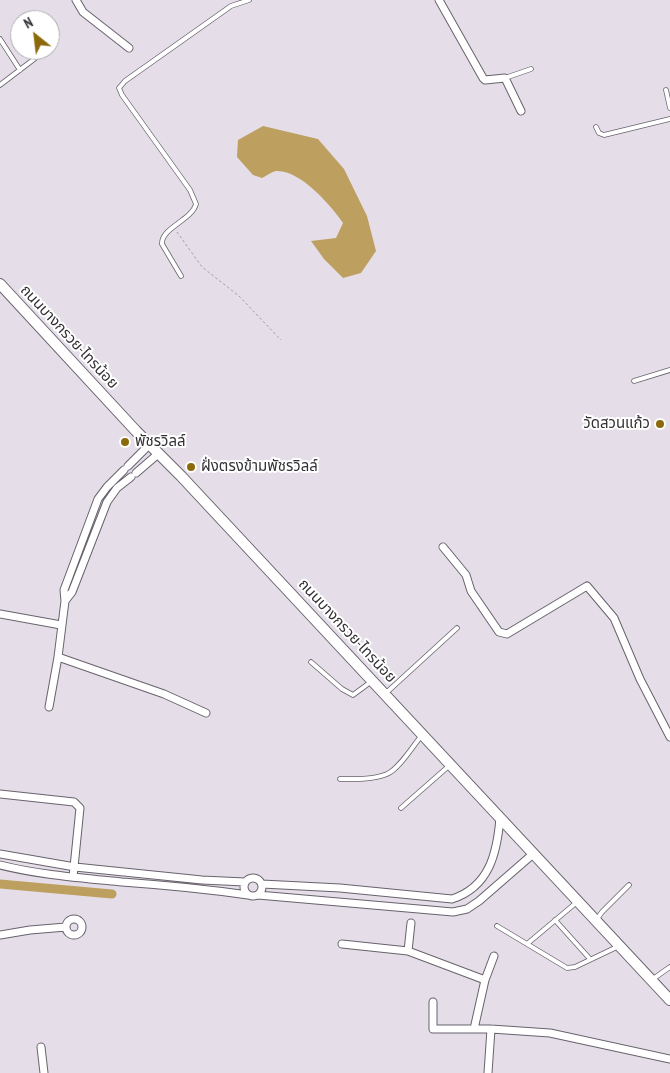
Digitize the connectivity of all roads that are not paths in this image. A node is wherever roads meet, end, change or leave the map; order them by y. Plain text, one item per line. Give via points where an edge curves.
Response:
1 (76, 0) edge
2 (248, 0) edge
3 (439, 0) edge
4 (0, 39) edge
5 (129, 48) dead end
6 (33, 60) edge
7 (531, 69) dead end
8 (20, 70) junction
9 (505, 78) junction
10 (0, 85) edge
11 (666, 90) dead end
12 (670, 108) edge
13 (521, 111) dead end
14 (670, 119) edge
15 (596, 127) dead end
16 (181, 276) dead end
17 (0, 284) edge
18 (670, 370) edge
19 (634, 381) dead end
20 (150, 445) junction
21 (158, 454) junction
22 (98, 498) junction
23 (106, 502) junction
24 (443, 547) dead end
25 (65, 601) junction
26 (0, 614) edge
27 (61, 625) junction
28 (457, 628) dead end
29 (58, 657) junction
30 (311, 662) dead end
31 (372, 681) junction
32 (384, 694) junction
33 (49, 707) dead end
34 (206, 713) dead end
35 (422, 735) junction
36 (670, 737) edge
37 (450, 765) junction
38 (340, 779) dead end
39 (0, 794) edge
40 (401, 808) dead end
41 (500, 818) junction
42 (0, 854) edge
43 (533, 854) junction
44 (0, 864) edge
45 (75, 867) junction
46 (486, 876) junction
47 (73, 877) junction
48 (202, 880) junction
49 (245, 882) junction
50 (262, 884) junction
51 (630, 884) dead end
52 (495, 885) junction
53 (340, 888) junction
54 (201, 889) junction
55 (248, 895) junction
56 (258, 895) junction
57 (417, 896) junction
58 (337, 902) junction
59 (577, 902) junction
60 (415, 909) junction
61 (555, 920) junction
62 (596, 921) junction
63 (411, 923) dead end
64 (497, 926) dead end
65 (66, 927) dead end
66 (0, 935) edge
67 (342, 944) dead end
68 (527, 944) junction
69 (619, 946) junction
70 (408, 951) junction
71 (494, 956) dead end
72 (590, 959) junction
73 (670, 966) edge
74 (485, 980) junction
75 (652, 981) junction
76 (670, 1000) edge
77 (433, 1002) dead end
78 (474, 1029) junction
79 (491, 1029) junction
80 (41, 1047) dead end
81 (670, 1059) edge
82 (44, 1073) edge
83 (488, 1073) edge

1 - 5 street via 84,12
2 - 16 lane via 231,6 185,37 120,88 190,190 196,204 163,237 162,244
3 - 9 street via 485,80
4 - 8 lane
6 - 8 lane
7 - 9 lane
8 - 10 lane
9 - 13 street
11 - 12 lane
14 - 15 lane via 604,135
17 - 20 main road, ถนนบางกรวย-ไทรน้อย
18 - 19 lane
20 - 21 main road, ถนนบางกรวย-ไทรน้อย
20 - 22 street
21 - 23 street via 117,488
21 - 31 main road, ถนนบางกรวย-ไทรน้อย
22 - 23 street
22 - 25 street via 64,590
23 - 25 street via 72,592
24 - 36 street via 466,575 471,591 499,632 507,634 587,586 614,618
25 - 27 street
26 - 27 street
27 - 29 street
28 - 32 lane
29 - 33 street
29 - 34 street via 164,694
30 - 31 lane via 353,695
31 - 32 main road, ถนนบางกรวย-ไทรน้อย
32 - 35 main road, ถนนบางกรวย-ไทรน้อย
35 - 37 main road, ถนนบางกรวย-ไทรน้อย
35 - 38 lane via 389,774
37 - 40 lane
37 - 41 main road, ถนนบางกรวย-ไทรน้อย
39 - 45 street via 74,802 80,808
41 - 43 main road, ถนนบางกรวย-ไทรน้อย
41 - 46 street via 498,842
42 - 45 street
43 - 52 street
43 - 59 main road, ถนนบางกรวย-ไทรน้อย
44 - 47 street
45 - 47 street
45 - 48 street
46 - 52 street
46 - 57 street via 465,894 452,899
47 - 54 street
48 - 49 street
48 - 54 street
49 - 50 street via 254,878
49 - 55 street via 244,889
50 - 53 street
50 - 56 street
51 - 62 lane
52 - 60 street via 467,908 453,912
53 - 57 street
53 - 58 street
54 - 55 street
55 - 56 street
56 - 58 street
57 - 60 street
58 - 60 street
59 - 61 lane
59 - 62 main road, ถนนบางกรวย-ไทรน้อย
61 - 68 lane
61 - 72 lane
62 - 69 main road, ถนนบางกรวย-ไทรน้อย
63 - 70 street
64 - 68 lane
65 - 66 street
67 - 70 street
68 - 72 lane via 567,968
69 - 72 lane
69 - 75 main road, ถนนบางกรวย-ไทรน้อย
70 - 74 street
71 - 74 street
73 - 75 lane
74 - 78 street
75 - 76 main road, ถนนบางกรวย-ไทรน้อย
77 - 78 street via 433,1029
78 - 79 street
79 - 81 street via 550,1033
79 - 83 street
80 - 82 street

